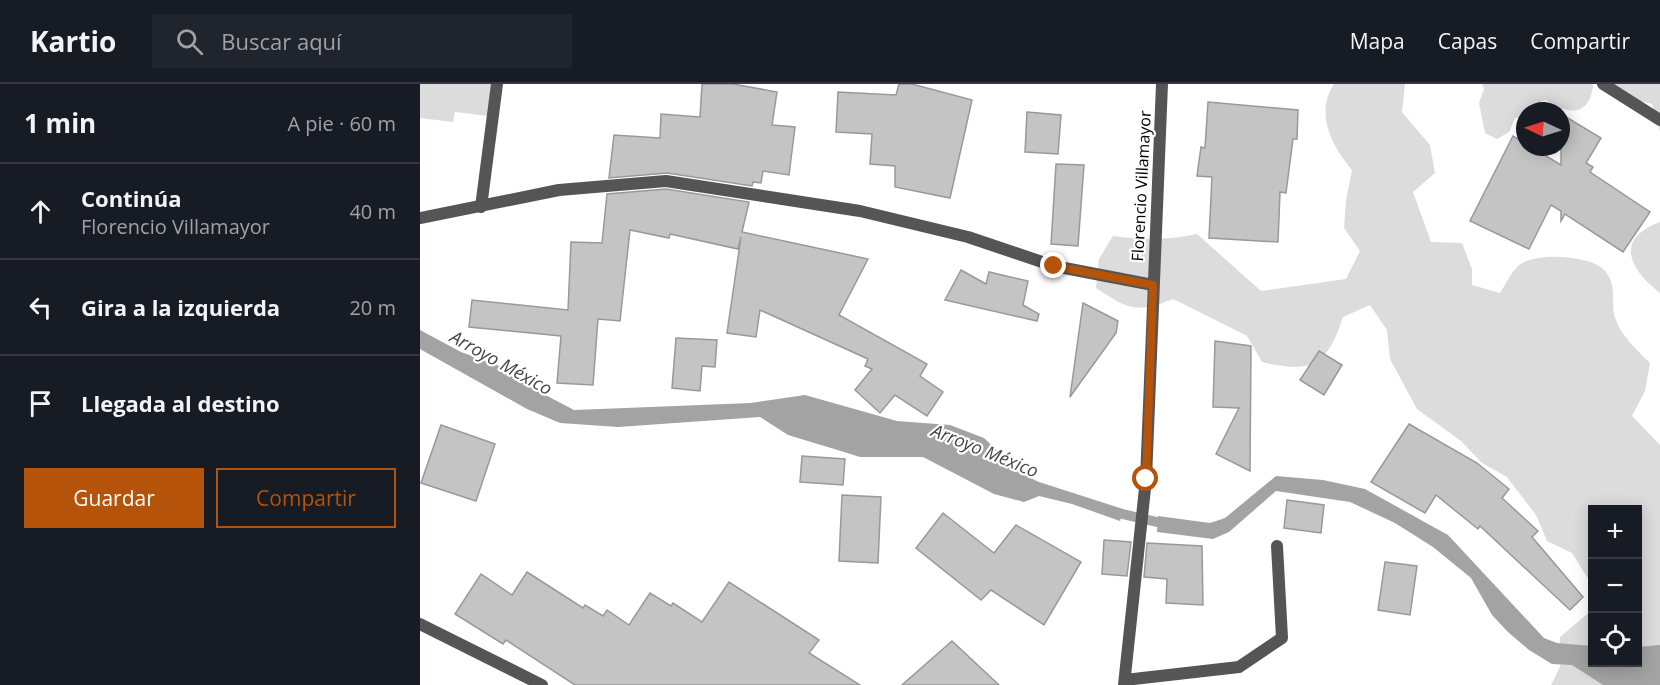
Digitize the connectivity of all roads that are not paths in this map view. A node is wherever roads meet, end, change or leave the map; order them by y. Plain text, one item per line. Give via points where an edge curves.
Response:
1 (497, 84) edge
2 (1162, 84) edge
3 (1603, 84) edge
4 (1660, 120) edge
5 (481, 207) junction
6 (420, 218) edge
7 (1153, 285) junction
8 (1277, 546) dead end
9 (420, 624) edge
10 (1124, 682) edge
11 (542, 685) edge

1 - 5 street
2 - 7 street, Florencio Villamayor
3 - 4 street
5 - 6 street
5 - 7 street via 559,190 666,181 860,211 968,237 1054,266
7 - 10 street, Florencio Villamayor via 1144,508
8 - 10 street via 1282,638 1239,666
9 - 11 street

